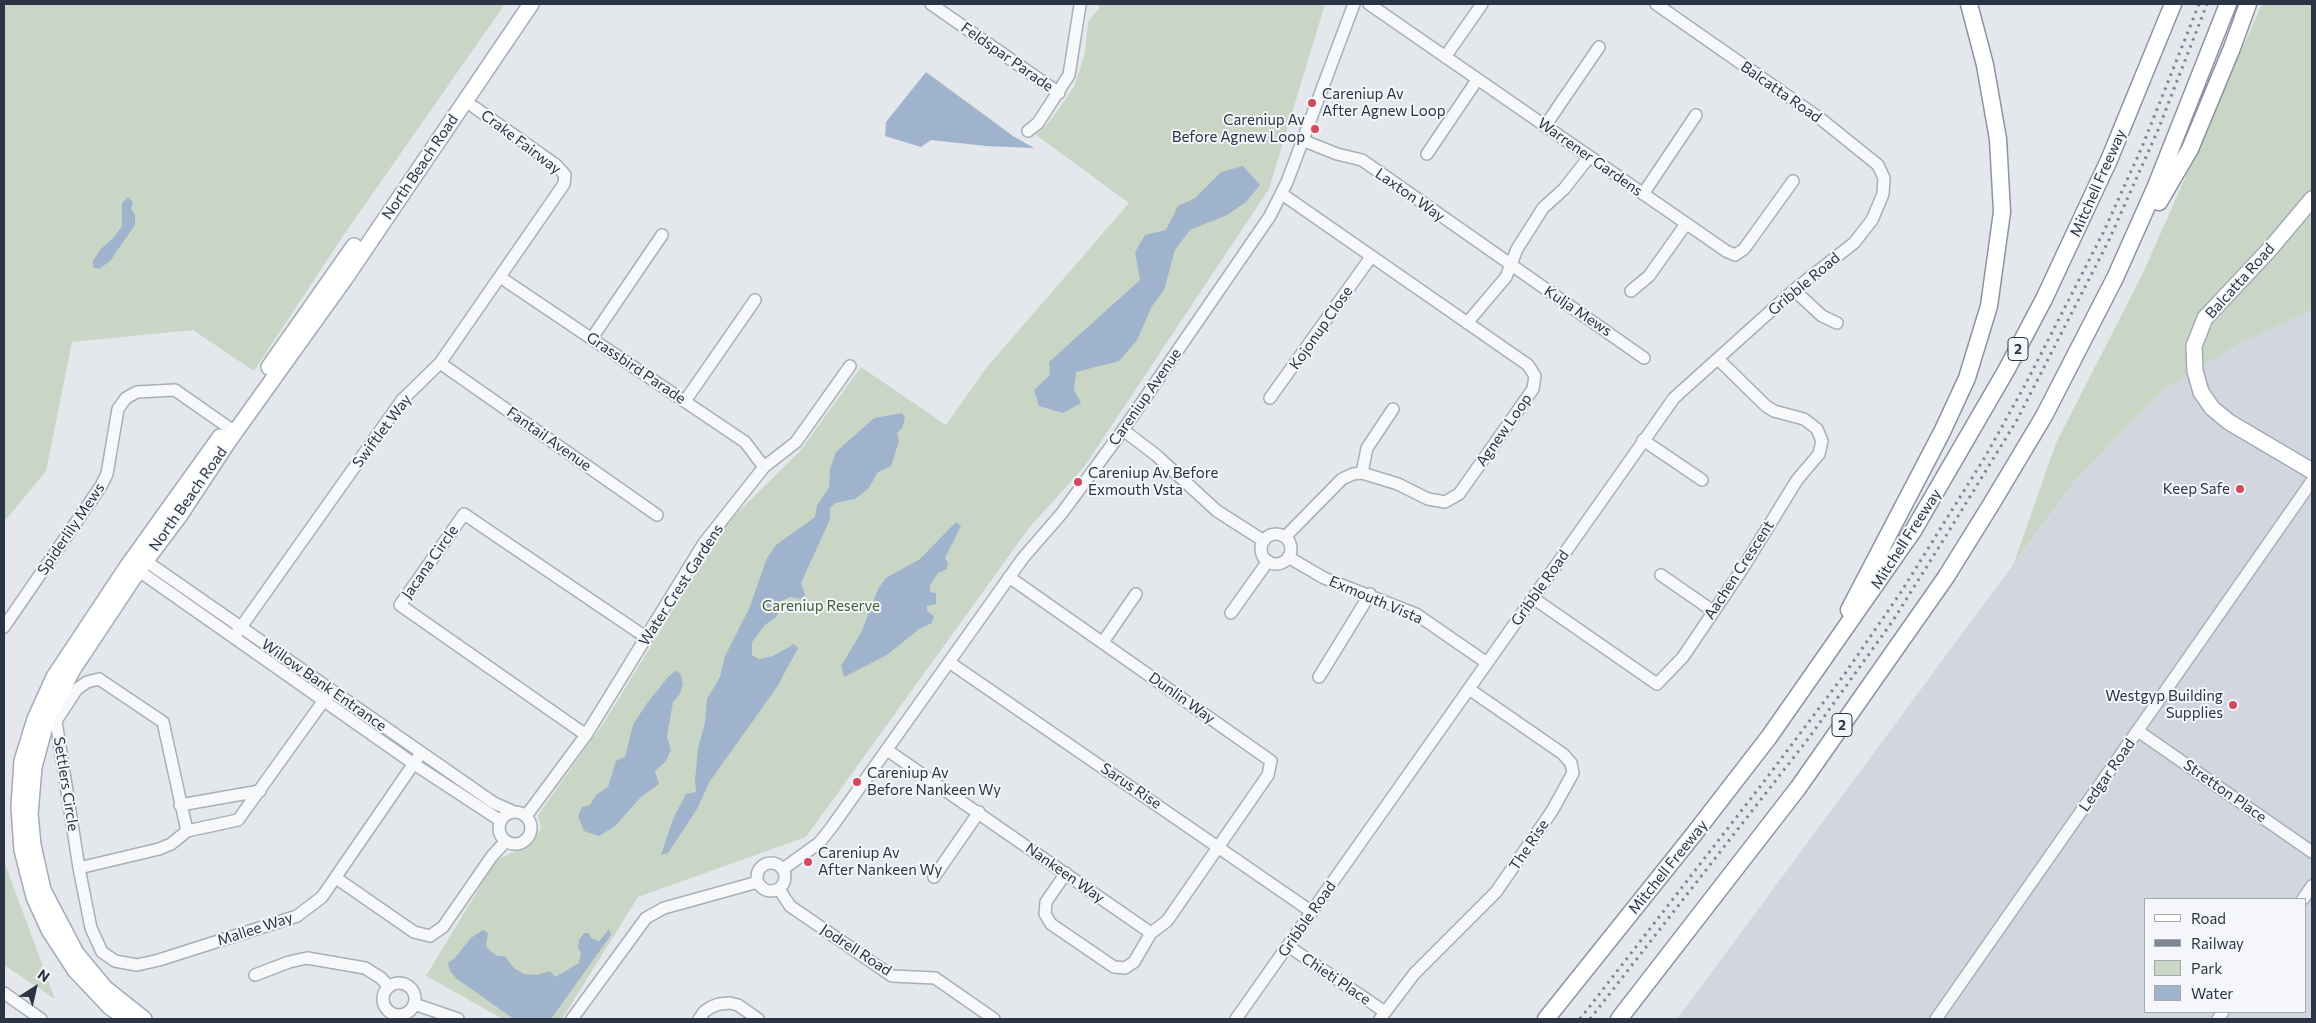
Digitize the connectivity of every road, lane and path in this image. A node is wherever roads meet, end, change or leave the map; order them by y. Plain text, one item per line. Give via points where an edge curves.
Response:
1 (520, 4) edge
2 (532, 4) edge
3 (1354, 4) edge
4 (1369, 4) edge
5 (1482, 4) edge
6 (1656, 4) edge
7 (1969, 4) edge
8 (2173, 4) edge
9 (2228, 4) edge
10 (2248, 4) edge
11 (935, 5) edge
12 (1080, 5) edge
13 (1599, 47) dead end
14 (1445, 57) junction
15 (1478, 80) junction
16 (1059, 93) junction
17 (474, 107) dead end
18 (1696, 115) dead end
19 (1545, 126) junction
20 (1028, 131) dead end
21 (1302, 140) junction
22 (1427, 154) dead end
23 (1589, 157) junction
24 (566, 179) joint
25 (1792, 181) dead end
26 (2312, 191) edge
27 (1282, 194) junction
28 (1643, 194) junction
29 (1883, 194) joint
30 (2312, 199) edge
31 (2296, 217) junction
32 (1686, 224) junction
33 (662, 235) dead end
34 (1371, 256) junction
35 (1511, 265) junction
36 (500, 276) junction
37 (2115, 278) junction
38 (1794, 290) junction
39 (1631, 291) dead end
40 (755, 300) dead end
41 (1467, 323) junction
42 (1837, 323) dead end
43 (592, 338) junction
44 (1644, 358) dead end
45 (1718, 359) junction
46 (440, 363) junction
47 (850, 366) dead end
48 (1270, 398) dead end
49 (685, 401) junction
50 (1394, 410) dead end
51 (231, 429) junction
52 (1122, 430) junction
53 (1643, 440) junction
54 (764, 468) junction
55 (2312, 470) edge
56 (1362, 473) junction
57 (1702, 480) dead end
58 (2312, 480) edge
59 (657, 515) dead end
60 (1285, 538) junction
61 (1264, 541) junction
62 (1288, 557) junction
63 (1268, 561) junction
64 (137, 563) junction
65 (1661, 575) dead end
66 (1009, 577) junction
67 (1136, 594) dead end
68 (1370, 594) junction
69 (1533, 598) junction
70 (1714, 611) junction
71 (1232, 613) dead end
72 (4, 627) edge
73 (241, 627) junction
74 (234, 637) junction
75 (647, 638) junction
76 (1103, 642) junction
77 (949, 662) junction
78 (1487, 664) junction
79 (1817, 669) junction
80 (1318, 677) dead end
81 (1469, 689) junction
82 (328, 696) junction
83 (2138, 731) junction
84 (586, 735) junction
85 (887, 750) junction
86 (422, 753) junction
87 (414, 764) junction
88 (260, 791) junction
89 (180, 805) junction
90 (514, 812) junction
91 (979, 812) junction
92 (526, 816) junction
93 (501, 821) junction
94 (187, 831) junction
95 (506, 841) junction
96 (1219, 847) junction
97 (2312, 852) edge
98 (80, 868) junction
99 (783, 869) junction
100 (1066, 873) junction
101 (934, 877) dead end
102 (336, 878) junction
103 (758, 882) junction
104 (2312, 886) edge
105 (779, 890) junction
106 (2304, 898) edge
107 (1312, 912) junction
108 (1150, 933) junction
109 (1288, 946) junction
110 (255, 975) dead end
111 (388, 987) junction
112 (4, 993) edge
113 (414, 1004) junction
114 (385, 1013) edge
115 (1383, 1016) edge
116 (402, 1017) edge
117 (41, 1019) edge
118 (127, 1019) edge
119 (144, 1019) edge
120 (458, 1019) edge
121 (572, 1019) edge
122 (699, 1019) edge
123 (758, 1019) edge
124 (994, 1019) edge
125 (1236, 1019) edge
126 (1546, 1019) edge
127 (1619, 1019) edge
128 (1936, 1019) edge

1 - 51 main road, North Beach Road
2 - 51 main road, North Beach Road via 344,280
3 - 21 street, Careniup Avenue
4 - 14 street, Warrener Gardens
5 - 14 street
6 - 29 street, Balcatta Road via 1822,120 1878,165 1884,178
7 - 79 highway via 1985,65 1998,139 2002,212 1989,306 1967,378 1942,432
8 - 79 highway, Mitchell Freeway / 2 via 2110,160 2008,369 1914,531
9 - 37 highway, 2 via 2156,186
10 - 37 highway via 2190,148
11 - 16 street, Feldspar Parade
12 - 16 street via 1069,75
13 - 19 street
14 - 15 street, Warrener Gardens
15 - 19 street, Warrener Gardens
15 - 22 street
16 - 20 street via 1038,123
17 - 24 street, Crake Fairway via 556,165
18 - 28 street
19 - 23 street, Warrener Gardens
21 - 27 street, Careniup Avenue
21 - 35 street, Laxton Way via 1362,160
23 - 28 street, Warrener Gardens
23 - 35 street via 1564,189 1543,208 1527,231
24 - 36 street, Swiftlet Way
25 - 32 street, Warrener Gardens via 1744,249 1735,255
26 - 31 main road, Balcatta Road
27 - 34 street, Agnew Loop
27 - 52 street, Careniup Avenue
28 - 32 street, Warrener Gardens
29 - 38 street, Gribble Road via 1872,220 1854,243
30 - 31 main road, Balcatta Road
31 - 55 main road, Balcatta Road via 2206,318 2194,346 2195,371 2201,392 2212,408 2229,422
32 - 39 street via 1649,276
33 - 43 street
34 - 41 street, Agnew Loop
34 - 48 street, Kojonup Close
35 - 41 street via 1494,294
35 - 44 street, Kulja Mews
36 - 43 street, Grassbird Parade
36 - 46 street, Swiftlet Way
37 - 127 highway, 2 via 2044,416 1946,577 1798,788
38 - 42 street via 1822,316
38 - 45 street, Gribble Road
40 - 49 street
41 - 56 street, Agnew Loop via 1528,365 1535,376 1533,389 1459,494 1445,502 1428,499 1398,484
43 - 49 street, Grassbird Parade
45 - 53 street, Gribble Road via 1674,398
45 - 70 street, Aachen Crescent via 1759,401 1774,411 1804,419 1817,429 1822,441 1819,454 1797,480
46 - 59 street, Fantail Avenue
46 - 73 street, Swiftlet Way via 402,400
47 - 54 street, Water Crest Gardens via 796,442
49 - 54 street, Grassbird Parade via 745,442
50 - 56 street via 1371,439
51 - 64 main road, North Beach Road
51 - 72 street, Spiderlily Mews via 175,390 138,392 126,398 118,410 107,474 101,486
52 - 61 street via 1156,455 1217,511
52 - 66 street, Careniup Avenue via 1062,513
53 - 57 street
53 - 69 street, Gribble Road
54 - 75 street, Water Crest Gardens via 704,543
56 - 60 street via 1342,479
58 - 83 street, Ledgar Road
60 - 61 street via 1271,535
60 - 62 street via 1291,547
61 - 63 street via 1262,552
62 - 63 street via 1281,563
62 - 68 street, Exmouth Vista via 1324,578
63 - 71 street
64 - 73 street, Willow Bank Entrance
64 - 74 street, Willow Bank Entrance
64 - 118 main road, North Beach Road via 45,693 22,761 19,807 22,850 41,915 75,970
64 - 119 main road, North Beach Road via 47,719 35,759 30,814 43,890 66,939 106,988
65 - 70 street
66 - 76 street, Dunlin Way
66 - 77 street, Careniup Avenue
67 - 76 street
68 - 78 street, Exmouth Vista via 1416,614
68 - 80 street
69 - 70 street, Aachen Crescent via 1657,684 1683,657
69 - 78 street, Gribble Road
73 - 74 street, Swiftlet Way
73 - 82 street, Willow Bank Entrance
74 - 82 street, Willow Bank Entrance
75 - 84 street, Water Crest Gardens
75 - 84 street, Jacana Circle via 464,514 400,605
76 - 96 street, Dunlin Way via 1271,761 1268,775
77 - 85 street, Careniup Avenue
77 - 96 street, Sarus Rise
78 - 81 street, Gribble Road
79 - 126 highway, Mitchell Freeway / 2 via 1694,834
81 - 107 street, Gribble Road
81 - 115 street, The Rise via 1562,754 1574,773 1496,892 1414,974
82 - 86 street, Willow Bank Entrance
82 - 87 street, Willow Bank Entrance
82 - 88 street
83 - 97 street, Stretton Place
83 - 128 street, Ledgar Road
84 - 92 street, Water Crest Gardens
85 - 91 street, Nankeen Way
85 - 99 street, Careniup Avenue via 826,836
86 - 87 street, Mallee Way
86 - 90 street, Willow Bank Entrance via 494,803
87 - 93 street, Willow Bank Entrance
87 - 102 street, Mallee Way
88 - 89 street
88 - 94 street via 238,820
89 - 94 street, Settlers Circle
89 - 98 street, Settlers Circle via 163,722 99,679 87,682 77,689 56,721
90 - 92 street
90 - 93 street
91 - 100 street, Nankeen Way
91 - 101 street
92 - 95 street via 531,826 529,836 516,843
93 - 95 street via 500,832
94 - 98 street via 172,844 159,849
95 - 102 street via 443,927 430,936 414,932
96 - 107 street, Sarus Rise
96 - 108 street via 1168,921
98 - 102 street, Mallee Way via 91,928 102,952 115,961 137,965 297,916 322,896
99 - 103 street via 775,863 765,864 758,872
99 - 105 street via 785,882
100 - 108 street, Nankeen Way
100 - 108 street via 1046,902 1045,914 1051,924 1114,967 1125,968 1134,962
103 - 105 street via 769,892
103 - 121 street via 664,908 646,918
104 - 106 street
105 - 124 street, Jodrell Road via 790,906 892,976 935,978
107 - 109 street, Gribble Road
109 - 115 street, Chieti Place
109 - 125 street, Gribble Road
110 - 111 street via 307,958 365,968
111 - 113 street via 398,983 408,986 414,994
111 - 114 street via 383,999
112 - 117 street
113 - 116 street
113 - 120 street
114 - 116 street
122 - 123 street via 711,1007 730,1003

